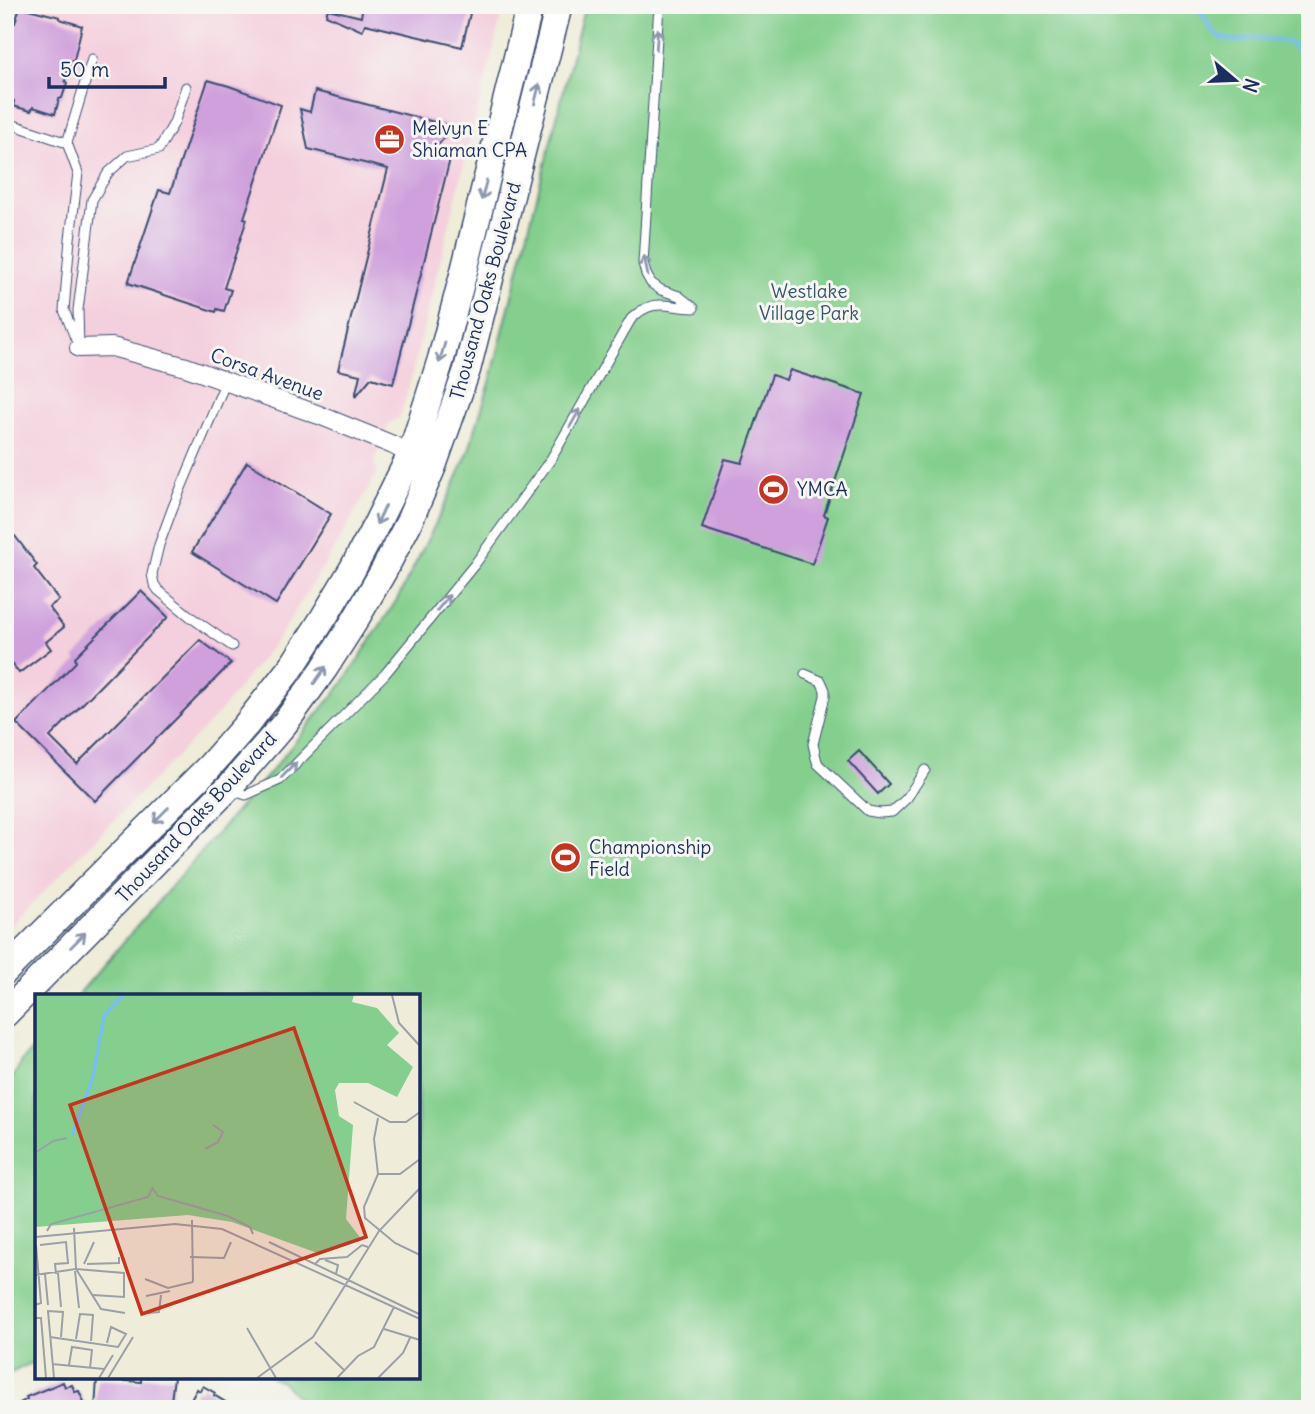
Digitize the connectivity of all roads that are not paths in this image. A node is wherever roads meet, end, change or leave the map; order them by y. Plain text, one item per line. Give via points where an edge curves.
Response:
1 (530, 5) edge
2 (559, 5) edge
3 (659, 5) edge
4 (92, 59) dead end
5 (186, 87) dead end
6 (5, 122) edge
7 (66, 143) junction
8 (79, 348) junction
9 (226, 381) junction
10 (422, 460) junction
11 (232, 646) dead end
12 (805, 674) dead end
13 (209, 767) junction
14 (925, 770) dead end
15 (231, 785) junction
16 (6, 970) edge
17 (30, 989) junction
18 (5, 1014) edge

1 -> 10 main road, Thousand Oaks Boulevard via 441,359
10 -> 2 main road, Thousand Oaks Boulevard via 467,370
15 -> 3 lane via 246,794 280,779 385,674 475,564 551,459 631,318 657,304 694,308 652,283 643,262
4 - 7 lane
5 - 8 lane via 159,149 127,156 108,173 92,200 78,310
6 - 7 lane
7 - 8 lane via 78,173 64,310
8 - 9 street, Corsa Avenue via 112,347
9 - 10 street, Corsa Avenue
9 - 11 lane via 173,507 152,574 158,590
10 -> 13 main road, Thousand Oaks Boulevard via 290,668
15 -> 10 main road, Thousand Oaks Boulevard via 285,723 354,622 408,524
12 - 14 lane via 821,681 825,690 813,744 818,764 868,811 892,812 907,799
13 - 15 main road
13 -> 16 main road, Thousand Oaks Boulevard
17 -> 15 main road, Thousand Oaks Boulevard
16 - 17 main road
17 - 18 main road, Thousand Oaks Boulevard

